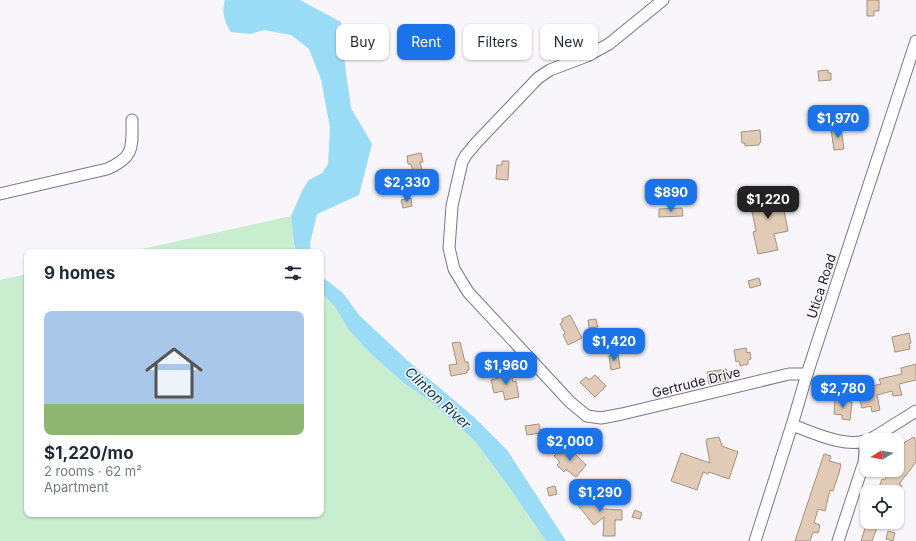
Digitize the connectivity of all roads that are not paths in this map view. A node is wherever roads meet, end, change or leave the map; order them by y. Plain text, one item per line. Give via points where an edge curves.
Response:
1 (663, 0) edge
2 (916, 41) edge
3 (132, 120) dead end
4 (0, 194) edge
5 (807, 374) junction
6 (916, 411) edge
7 (792, 425) junction
8 (881, 433) edge
9 (860, 442) edge
10 (860, 474) edge
11 (755, 541) edge
12 (838, 541) edge

1 - 5 street, Gertrude Drive via 609,44 587,56 550,70 532,83 466,155 462,162 452,206 449,248 454,269 476,302 566,398 587,416 601,418 622,414 789,374
2 - 5 street, Utica Road
3 - 4 street via 130,152 118,165
5 - 7 street, Utica Road
6 - 8 street
7 - 9 street via 834,440
7 - 11 street, Utica Road
10 - 12 street

